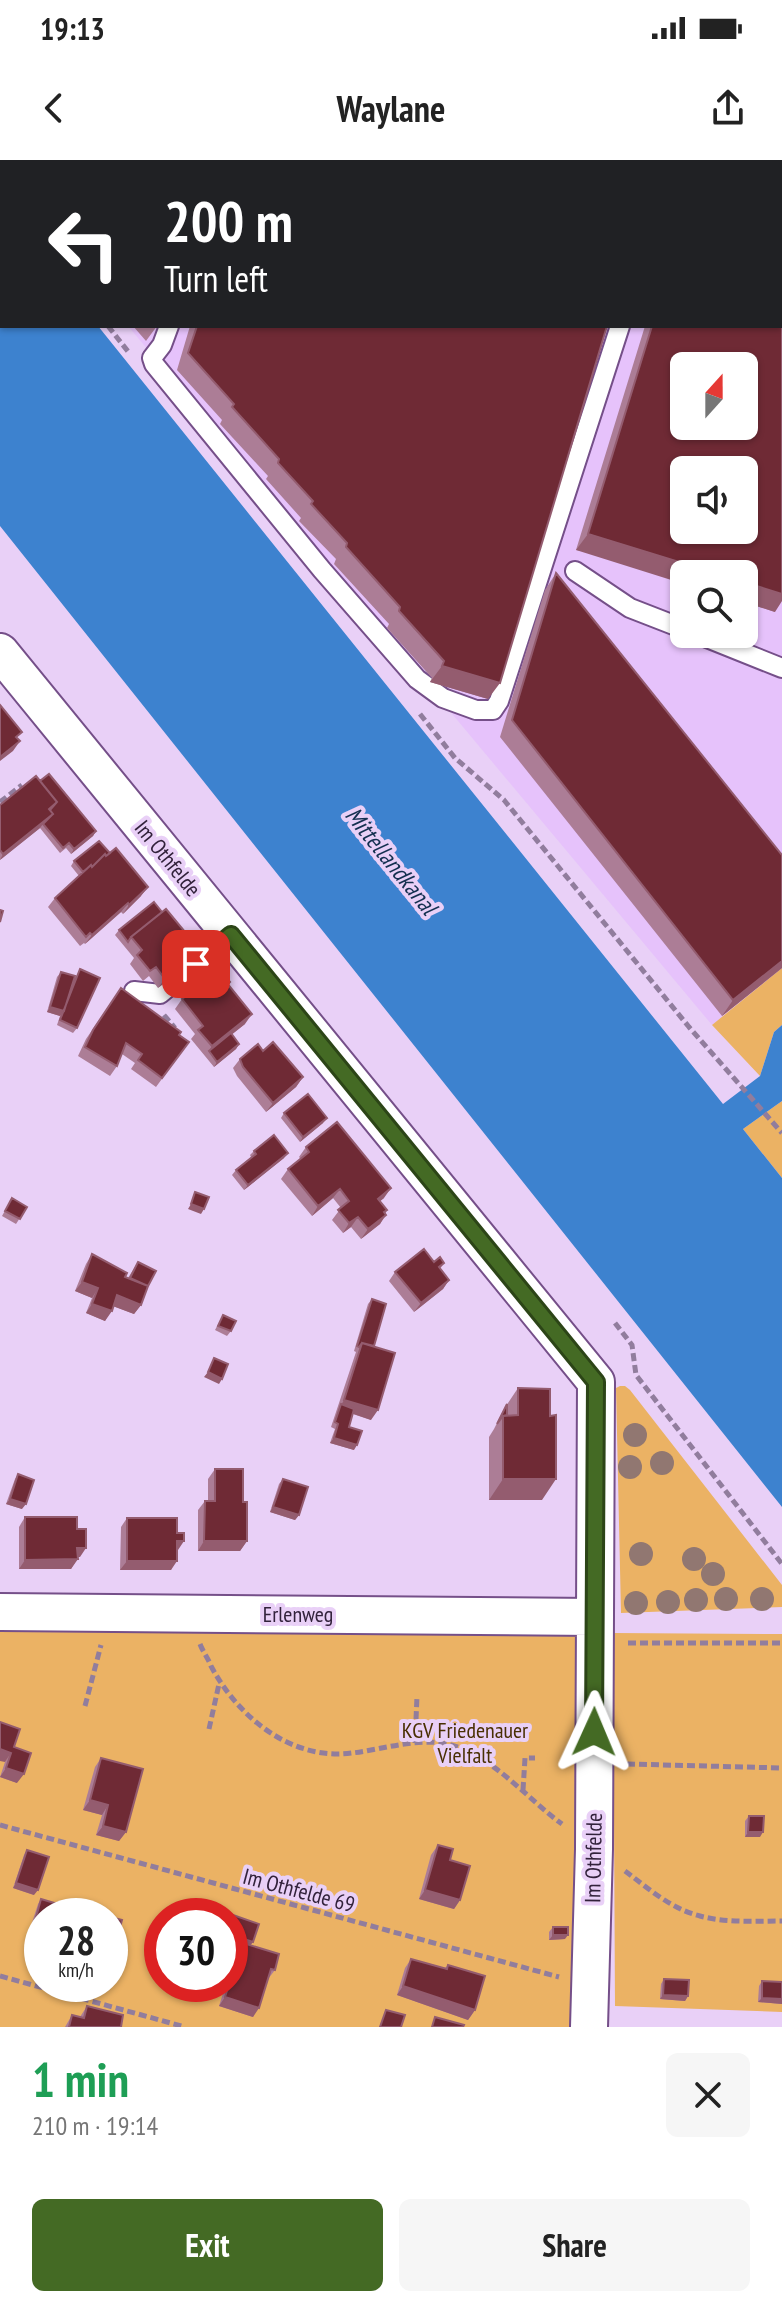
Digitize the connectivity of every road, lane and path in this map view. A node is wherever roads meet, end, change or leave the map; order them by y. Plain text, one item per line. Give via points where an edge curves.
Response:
1 (168, 328) edge
2 (619, 328) edge
3 (575, 571) dead end
4 (670, 624) edge
5 (732, 648) edge
6 (0, 652) edge
7 (782, 668) edge
8 (22, 785) edge
9 (0, 802) edge
10 (231, 935) junction
11 (134, 991) dead end
12 (741, 1084) dead end
13 (782, 1133) edge
14 (615, 1323) dead end
15 (782, 1564) edge
16 (0, 1612) edge
17 (109, 1613) junction
18 (198, 1613) junction
19 (596, 1629) junction
20 (782, 1643) edge
21 (219, 1681) junction
22 (417, 1696) dead end
23 (85, 1706) dead end
24 (209, 1729) dead end
25 (415, 1743) junction
26 (535, 1758) dead end
27 (594, 1761) junction
28 (782, 1768) edge
29 (523, 1791) junction
30 (0, 1825) edge
31 (594, 1849) junction
32 (782, 1921) edge
33 (0, 1976) edge
34 (590, 1986) junction
35 (185, 2027) edge
36 (589, 2027) edge

1 - 2 lane via 152,358 154,364 322,570 417,679 443,698 493,710
3 - 4 lane via 630,608
5 - 7 lane
6 - 10 street, Im Othfelde
8 - 9 path
10 - 11 lane via 160,994
10 - 19 street, Im Othfelde via 596,1382
12 - 13 path
14 - 15 path via 632,1345 636,1375
16 - 17 street, Erlenweg
17 - 18 street, Erlenweg
17 - 23 path
18 - 19 street, Erlenweg
18 - 21 path via 201,1649
19 - 20 path
19 - 27 street, Im Othfelde
21 - 24 path
21 - 25 path via 265,1730 298,1746 350,1754
22 - 25 path
25 - 29 path via 461,1748
26 - 29 path via 525,1758
27 - 28 path
27 - 31 street, Im Othfelde
29 - 31 path
30 - 34 path, Im Othfelde 69
31 - 32 path via 662,1899 699,1916
31 - 34 street, Im Othfelde
33 - 35 path
34 - 36 street, Im Othfelde

